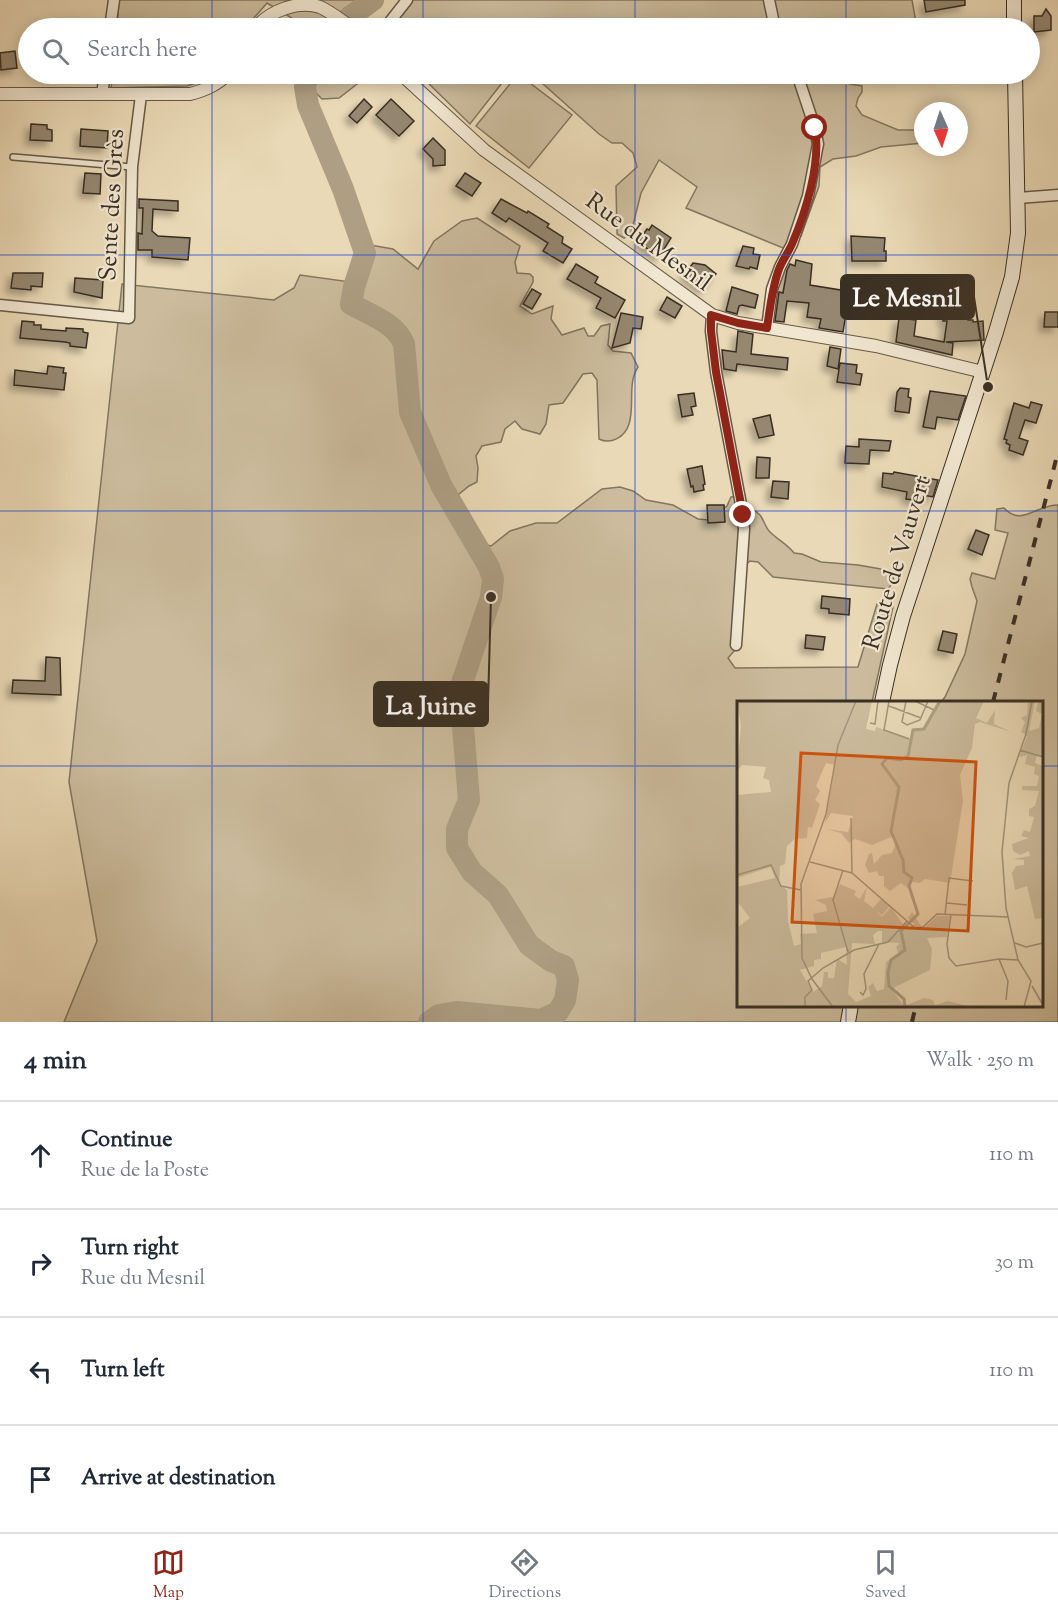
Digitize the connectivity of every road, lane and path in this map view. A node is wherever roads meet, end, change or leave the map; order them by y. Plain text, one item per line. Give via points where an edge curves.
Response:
1 (114, 0) edge
2 (407, 0) edge
3 (769, 0) edge
4 (1014, 0) edge
5 (111, 18) edge
6 (267, 18) edge
7 (336, 18) edge
8 (393, 18) edge
9 (773, 18) edge
10 (1014, 18) edge
11 (104, 84) edge
12 (216, 84) edge
13 (412, 84) edge
14 (800, 84) edge
15 (1015, 84) edge
16 (0, 94) edge
17 (102, 94) junction
18 (141, 95) junction
19 (13, 157) dead end
20 (132, 167) junction
21 (1058, 195) edge
22 (1018, 198) junction
23 (0, 305) edge
24 (711, 315) junction
25 (767, 328) junction
26 (983, 372) junction
27 (736, 645) dead end
28 (882, 701) edge
29 (851, 1007) edge
30 (848, 1022) edge

1 - 5 street
2 - 8 street
3 - 9 street
4 - 10 main road
6 - 7 street via 289,6 304,4 319,6
11 - 17 street
12 - 18 street via 190,94
13 - 24 street, Rue du Mesnil via 484,150
14 - 25 street via 818,144 808,196 772,289
15 - 22 main road, Route de Vauvert
16 - 17 street
17 - 18 street
18 - 20 street, Sente des Grès
19 - 20 lane
20 - 23 street, Sente des Grès via 129,318
21 - 22 street
22 - 26 main road, Route de Vauvert via 1015,261
24 - 25 street, Rue du Mesnil
24 - 27 street via 716,372 743,515
25 - 26 street, Rue du Mesnil via 876,346
26 - 28 main road, Route de Vauvert via 903,616
29 - 30 main road

